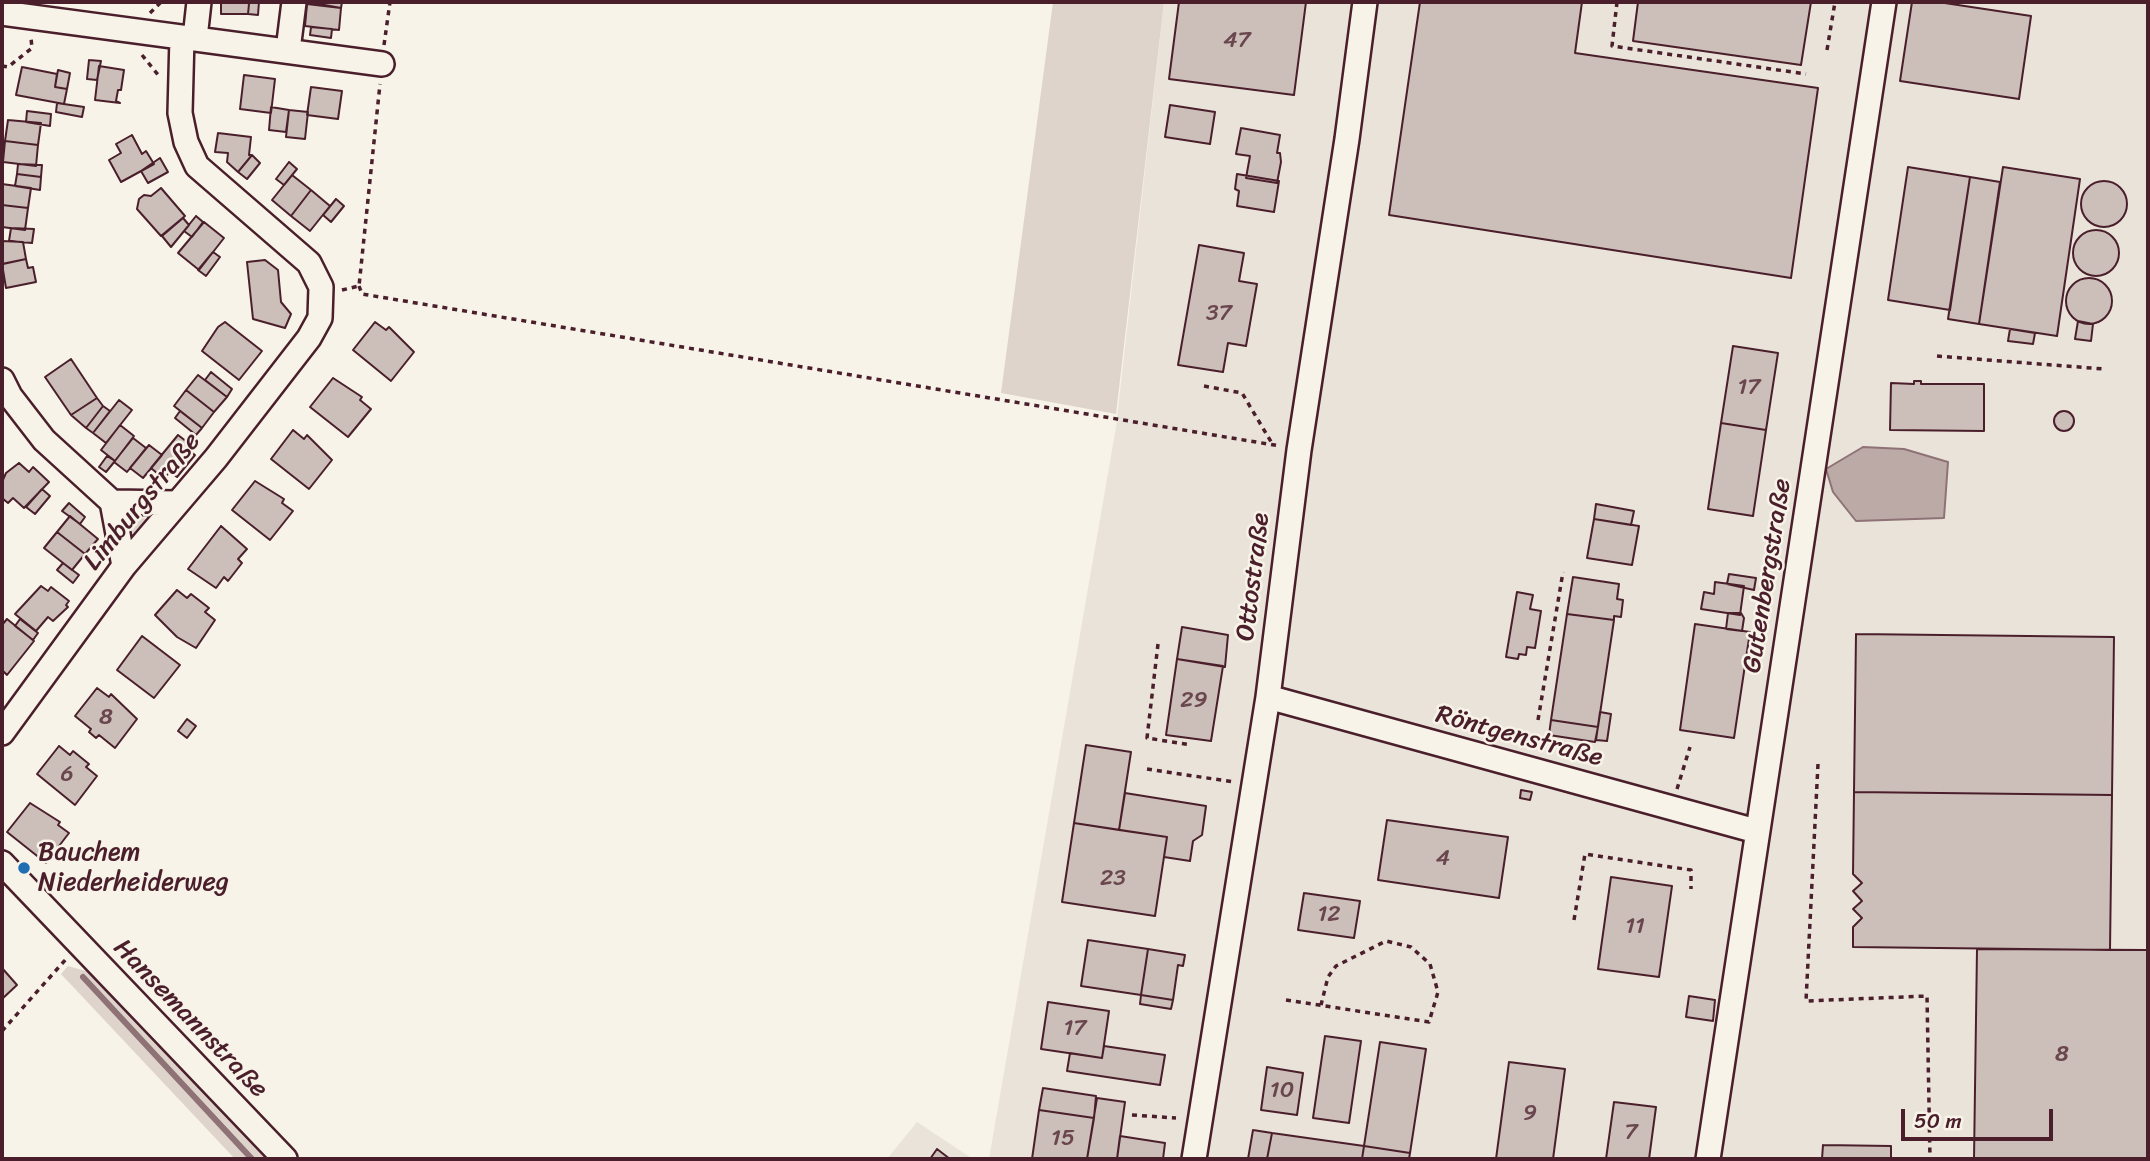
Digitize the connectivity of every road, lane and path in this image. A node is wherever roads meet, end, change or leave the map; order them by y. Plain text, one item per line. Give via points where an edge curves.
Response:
1 (199, 2) edge
2 (294, 2) edge
3 (390, 2) edge
4 (1365, 2) edge
5 (1617, 2) edge
6 (1835, 2) edge
7 (1884, 2) edge
8 (2, 13) edge
9 (31, 16) junction
10 (141, 30) junction
11 (189, 37) junction
12 (288, 50) junction
13 (1827, 50) dead end
14 (382, 64) junction
15 (2, 66) edge
16 (1806, 74) dead end
17 (181, 86) junction
18 (359, 286) junction
19 (322, 301) junction
20 (1937, 356) dead end
21 (2104, 369) dead end
22 (2, 380) edge
23 (1204, 386) dead end
24 (1273, 445) junction
25 (1299, 450) junction
26 (112, 502) junction
27 (177, 503) junction
28 (124, 566) junction
29 (1563, 572) dead end
30 (1158, 644) dead end
31 (1268, 697) junction
32 (1538, 720) dead end
33 (2, 733) edge
34 (1191, 745) dead end
35 (1690, 747) dead end
36 (1818, 764) dead end
37 (1147, 769) dead end
38 (1254, 785) junction
39 (1672, 808) junction
40 (1756, 831) junction
41 (2, 863) edge
42 (1691, 889) dead end
43 (1574, 920) dead end
44 (80, 944) junction
45 (1286, 1000) dead end
46 (1321, 1005) junction
47 (2, 1031) edge
48 (1132, 1115) dead end
49 (1176, 1118) dead end
50 (285, 1159) edge
51 (1194, 1159) edge
52 (1708, 1159) edge
53 (1930, 1159) edge

1 - 11 street
2 - 12 street
3 - 14 path
4 - 25 street, Ottostraße
5 - 16 path via 1612,46
6 - 13 path
7 - 40 street, Gutenbergstraße
8 - 9 street
9 - 10 street
9 - 15 path via 32,48 8,67
10 - 11 street
10 - 17 path via 142,55 164,84
11 - 12 street
11 - 17 street
12 - 14 street
14 - 18 path
17 - 19 street via 180,113 197,166 309,263 321,287
18 - 19 path
18 - 24 path via 362,294
19 - 27 street, Limburgstraße via 309,338
20 - 21 path
22 - 26 street via 44,440
23 - 24 path via 1242,393
24 - 25 path
25 - 31 street, Ottostraße
26 - 27 street
26 - 28 street
27 - 28 street, Limburgstraße
28 - 33 street, Limburgstraße
29 - 32 path
30 - 34 path via 1147,738
31 - 38 street, Ottostraße
31 - 39 street, Röntgenstraße
35 - 39 path
36 - 53 path via 1806,1001 1927,996
37 - 38 path
38 - 51 street, Ottostraße
39 - 40 street, Röntgenstraße
40 - 52 street, Gutenbergstraße
41 - 44 street, Hansemannstraße
42 - 43 path via 1691,870 1585,854
44 - 47 path
44 - 50 street, Hansemannstraße
45 - 46 path
46 - 46 path via 1429,1022 1438,992 1430,964 1411,947 1386,941 1336,966 1328,977
48 - 49 path

